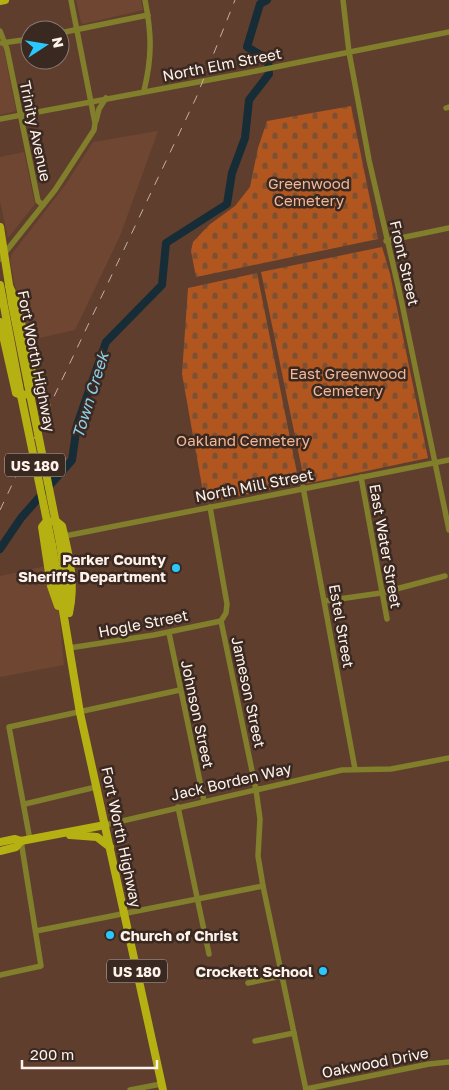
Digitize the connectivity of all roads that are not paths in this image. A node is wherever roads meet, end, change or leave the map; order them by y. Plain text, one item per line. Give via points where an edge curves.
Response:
1 (5, 0) edge
2 (72, 0) edge
3 (145, 0) edge
4 (344, 0) edge
5 (0, 1) edge
6 (148, 15) junction
7 (77, 29) junction
8 (0, 31) edge
9 (70, 31) edge
10 (449, 32) edge
11 (20, 40) edge
12 (2, 43) edge
13 (349, 52) junction
14 (144, 92) junction
15 (106, 98) junction
16 (91, 101) junction
17 (20, 115) junction
18 (0, 119) edge
19 (95, 123) junction
20 (43, 205) junction
21 (0, 226) edge
22 (449, 228) edge
23 (386, 241) junction
24 (2, 256) edge
25 (0, 285) edge
26 (9, 286) junction
27 (2, 302) edge
28 (0, 322) edge
29 (23, 385) junction
30 (449, 460) edge
31 (435, 463) junction
32 (361, 477) junction
33 (303, 487) junction
34 (210, 507) junction
35 (449, 530) edge
36 (65, 536) junction
37 (444, 576) dead end
38 (381, 593) junction
39 (325, 601) junction
40 (65, 614) junction
41 (387, 619) dead end
42 (221, 621) junction
43 (169, 633) junction
44 (69, 648) junction
45 (180, 690) junction
46 (80, 713) junction
47 (449, 758) edge
48 (355, 769) junction
49 (96, 787) junction
50 (256, 790) junction
51 (204, 801) junction
52 (25, 804) junction
53 (178, 807) junction
54 (105, 824) junction
55 (58, 834) junction
56 (30, 840) junction
57 (0, 842) edge
58 (21, 842) junction
59 (110, 847) junction
60 (0, 851) edge
61 (263, 886) junction
62 (199, 899) junction
63 (124, 915) junction
64 (36, 931) junction
65 (209, 954) dead end
66 (0, 975) edge
67 (282, 976) junction
68 (248, 984) dead end
69 (294, 1033) junction
70 (256, 1041) dead end
71 (449, 1062) edge
72 (162, 1087) edge
73 (306, 1089) edge
74 (130, 1090) edge

1 - 5 main road
2 - 7 street
3 - 6 street
4 - 13 street, Front Street
6 - 7 street
6 - 14 street via 151,55
7 - 9 street
7 - 16 street
8 - 12 street, Trinity Avenue
10 - 13 street, North Elm Street
11 - 12 street
12 - 17 street, Trinity Avenue
13 - 14 street, North Elm Street
13 - 23 street, Front Street
14 - 15 street, North Elm Street
15 - 16 street, North Elm Street
15 - 19 street
16 - 17 street, North Elm Street
16 - 19 street
17 - 18 street, North Elm Street
17 - 20 street, Trinity Avenue via 38,201
19 - 20 street via 87,142
20 - 24 street
21 - 24 main road, Fort Worth Highway / US 180
22 - 23 street
23 - 31 street, Front Street
24 - 26 main road, Fort Worth Highway / US 180
25 - 27 main road, Fort Worth Highway / US 180
26 - 28 main road via 17,303 34,386 30,394 16,393
26 - 29 main road, Fort Worth Highway / US 180
27 - 29 main road, Fort Worth Highway / US 180
29 - 40 main road, Fort Worth Highway / US 180, bridge via 56,544
30 - 31 street, North Mill Street
31 - 32 street, North Mill Street
31 - 35 street, Front Street
32 - 33 street, North Mill Street
32 - 38 street, East Water Street
33 - 34 street, North Mill Street
33 - 39 street, Estel Street
34 - 36 street, North Mill Street
34 - 42 street, Jameson Street via 227,604
36 - 40 main road via 74,588
36 - 40 main road via 59,521 43,524 51,586
37 - 38 street
38 - 39 street
38 - 41 street, East Water Street
39 - 48 street, Estel Street
40 - 44 main road, Fort Worth Highway / US 180
42 - 43 street, Hogle Street
42 - 50 street, Jameson Street
43 - 44 street, Hogle Street
43 - 45 street, Johnson Street
44 - 46 main road, Fort Worth Highway / US 180
45 - 46 street
45 - 51 street, Johnson Street
46 - 49 main road, Fort Worth Highway / US 180
46 - 52 street via 9,727
47 - 48 street, Jack Borden Way via 391,769
48 - 50 street, Jack Borden Way
49 - 52 street
49 - 54 main road, Fort Worth Highway / US 180
50 - 51 street, Jack Borden Way
50 - 61 street, Jameson Street via 260,819 258,856
51 - 53 street, Jack Borden Way
52 - 56 street
53 - 54 street, Jack Borden Way
53 - 62 street
54 - 55 main road, Jack Borden Way
54 - 59 main road, Fort Worth Highway / US 180
55 - 56 main road, Jack Borden Way
55 - 59 main road via 97,837
56 - 58 main road, Jack Borden Way
57 - 58 main road, Jack Borden Way via 15,839
58 - 60 main road, Jack Borden Way via 16,847
58 - 64 street
59 - 63 main road, Fort Worth Highway / US 180
61 - 62 street
61 - 67 street, Jameson Street
62 - 63 street
62 - 65 street
63 - 64 street
63 - 72 main road, Fort Worth Highway / US 180
64 - 66 street via 41,966
67 - 68 street
67 - 69 street, Jameson Street
69 - 70 street
69 - 73 street, Jameson Street
71 - 73 street, Oakwood Drive
72 - 74 street

